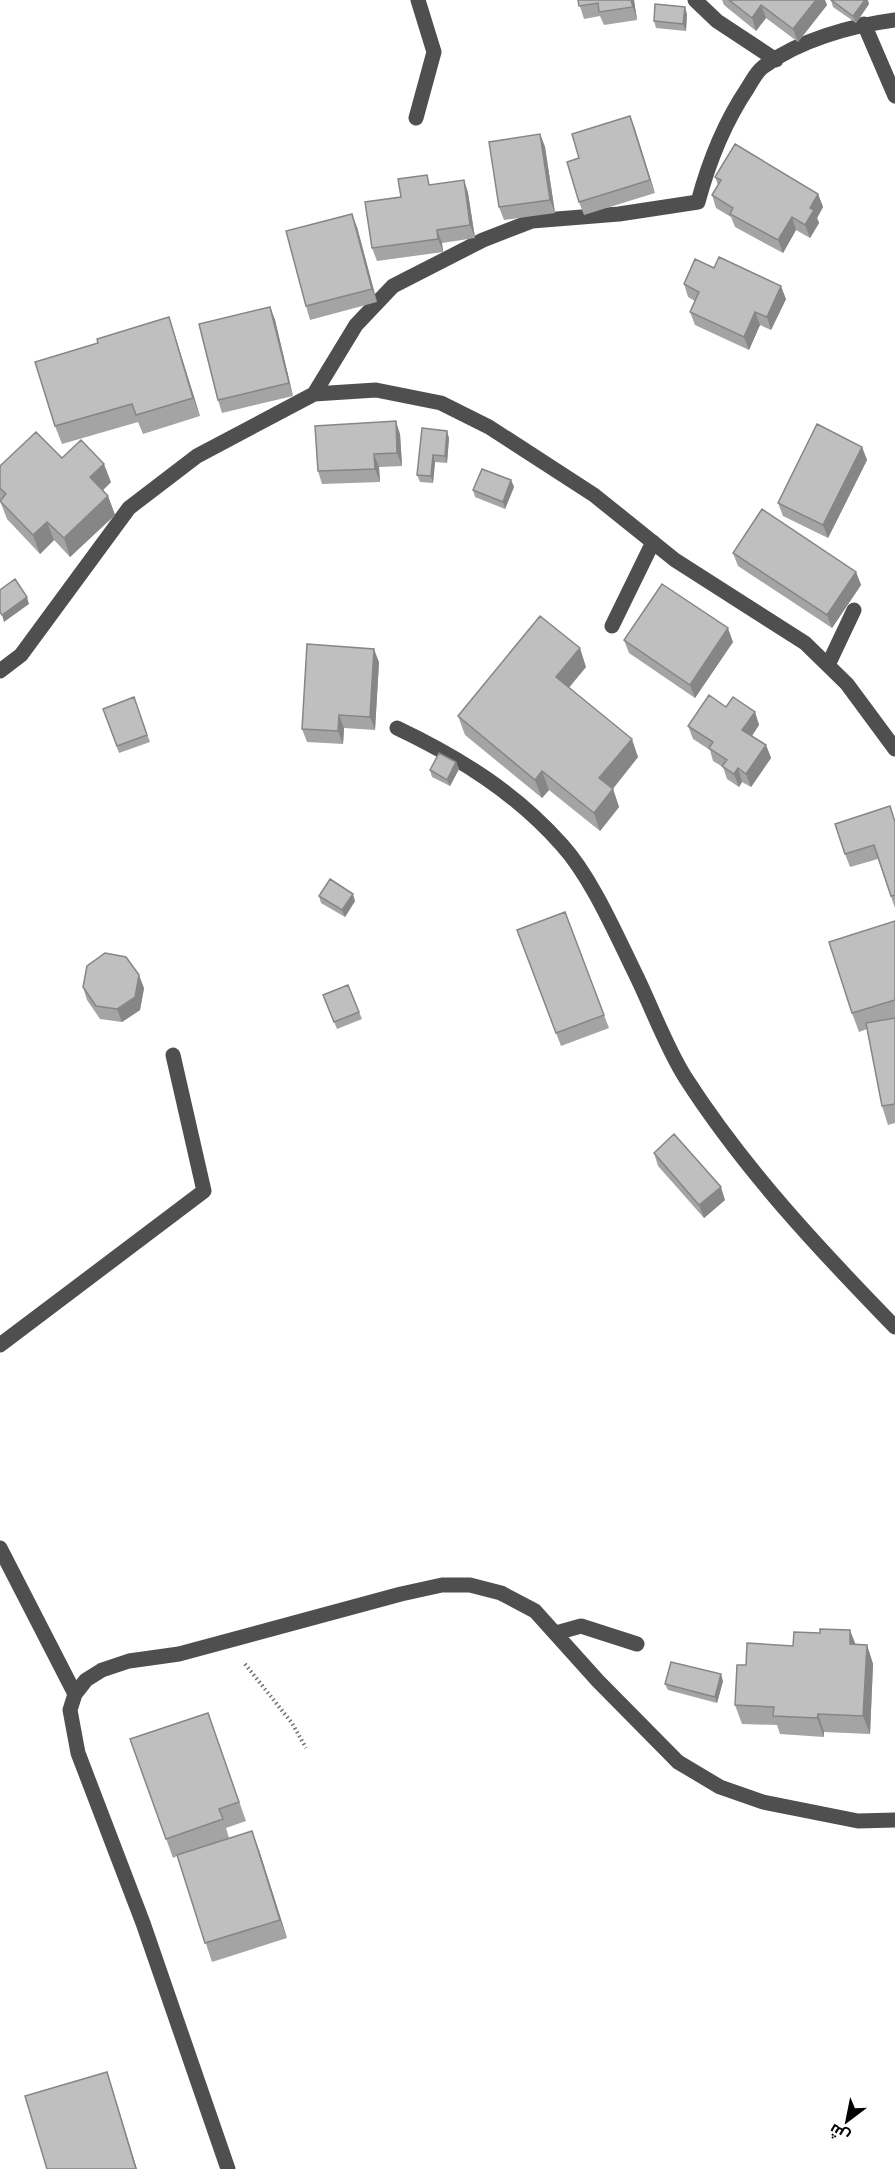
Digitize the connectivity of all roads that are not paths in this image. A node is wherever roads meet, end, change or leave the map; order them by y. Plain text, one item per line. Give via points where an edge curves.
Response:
1 (418, 0) edge
2 (694, 0) edge
3 (895, 20) edge
4 (864, 24) junction
5 (776, 60) junction
6 (895, 96) edge
7 (416, 118) dead end
8 (314, 394) junction
9 (653, 542) junction
10 (854, 610) dead end
11 (612, 626) dead end
12 (828, 665) junction
13 (0, 672) edge
14 (398, 728) dead end
15 (895, 749) edge
16 (173, 1055) dead end
17 (895, 1327) edge
18 (0, 1346) edge
19 (0, 1548) edge
20 (556, 1633) junction
21 (637, 1644) dead end
22 (75, 1694) junction
23 (895, 1820) edge
24 (228, 2169) edge

1 - 7 street via 434,52
2 - 5 street via 717,21
3 - 4 street
4 - 5 street via 806,44
4 - 6 street
5 - 8 street via 761,68 730,114 698,202 532,222 483,240 393,286 356,325
8 - 9 street via 376,390 441,403 489,427 585,489
8 - 13 street via 197,456 129,508 21,655
9 - 11 street
9 - 12 street via 805,643
10 - 12 street
12 - 15 street via 847,684
14 - 17 street via 452,755 515,798 564,847 605,911 684,1075 727,1138 783,1206
16 - 18 street via 204,1191
19 - 22 street
20 - 21 street via 581,1626
20 - 22 street via 535,1611 501,1593 470,1585 442,1585 179,1654 129,1661 102,1670 86,1680
20 - 23 street via 678,1762 720,1787 763,1802 858,1821
22 - 24 street via 70,1710 78,1753 143,1923

